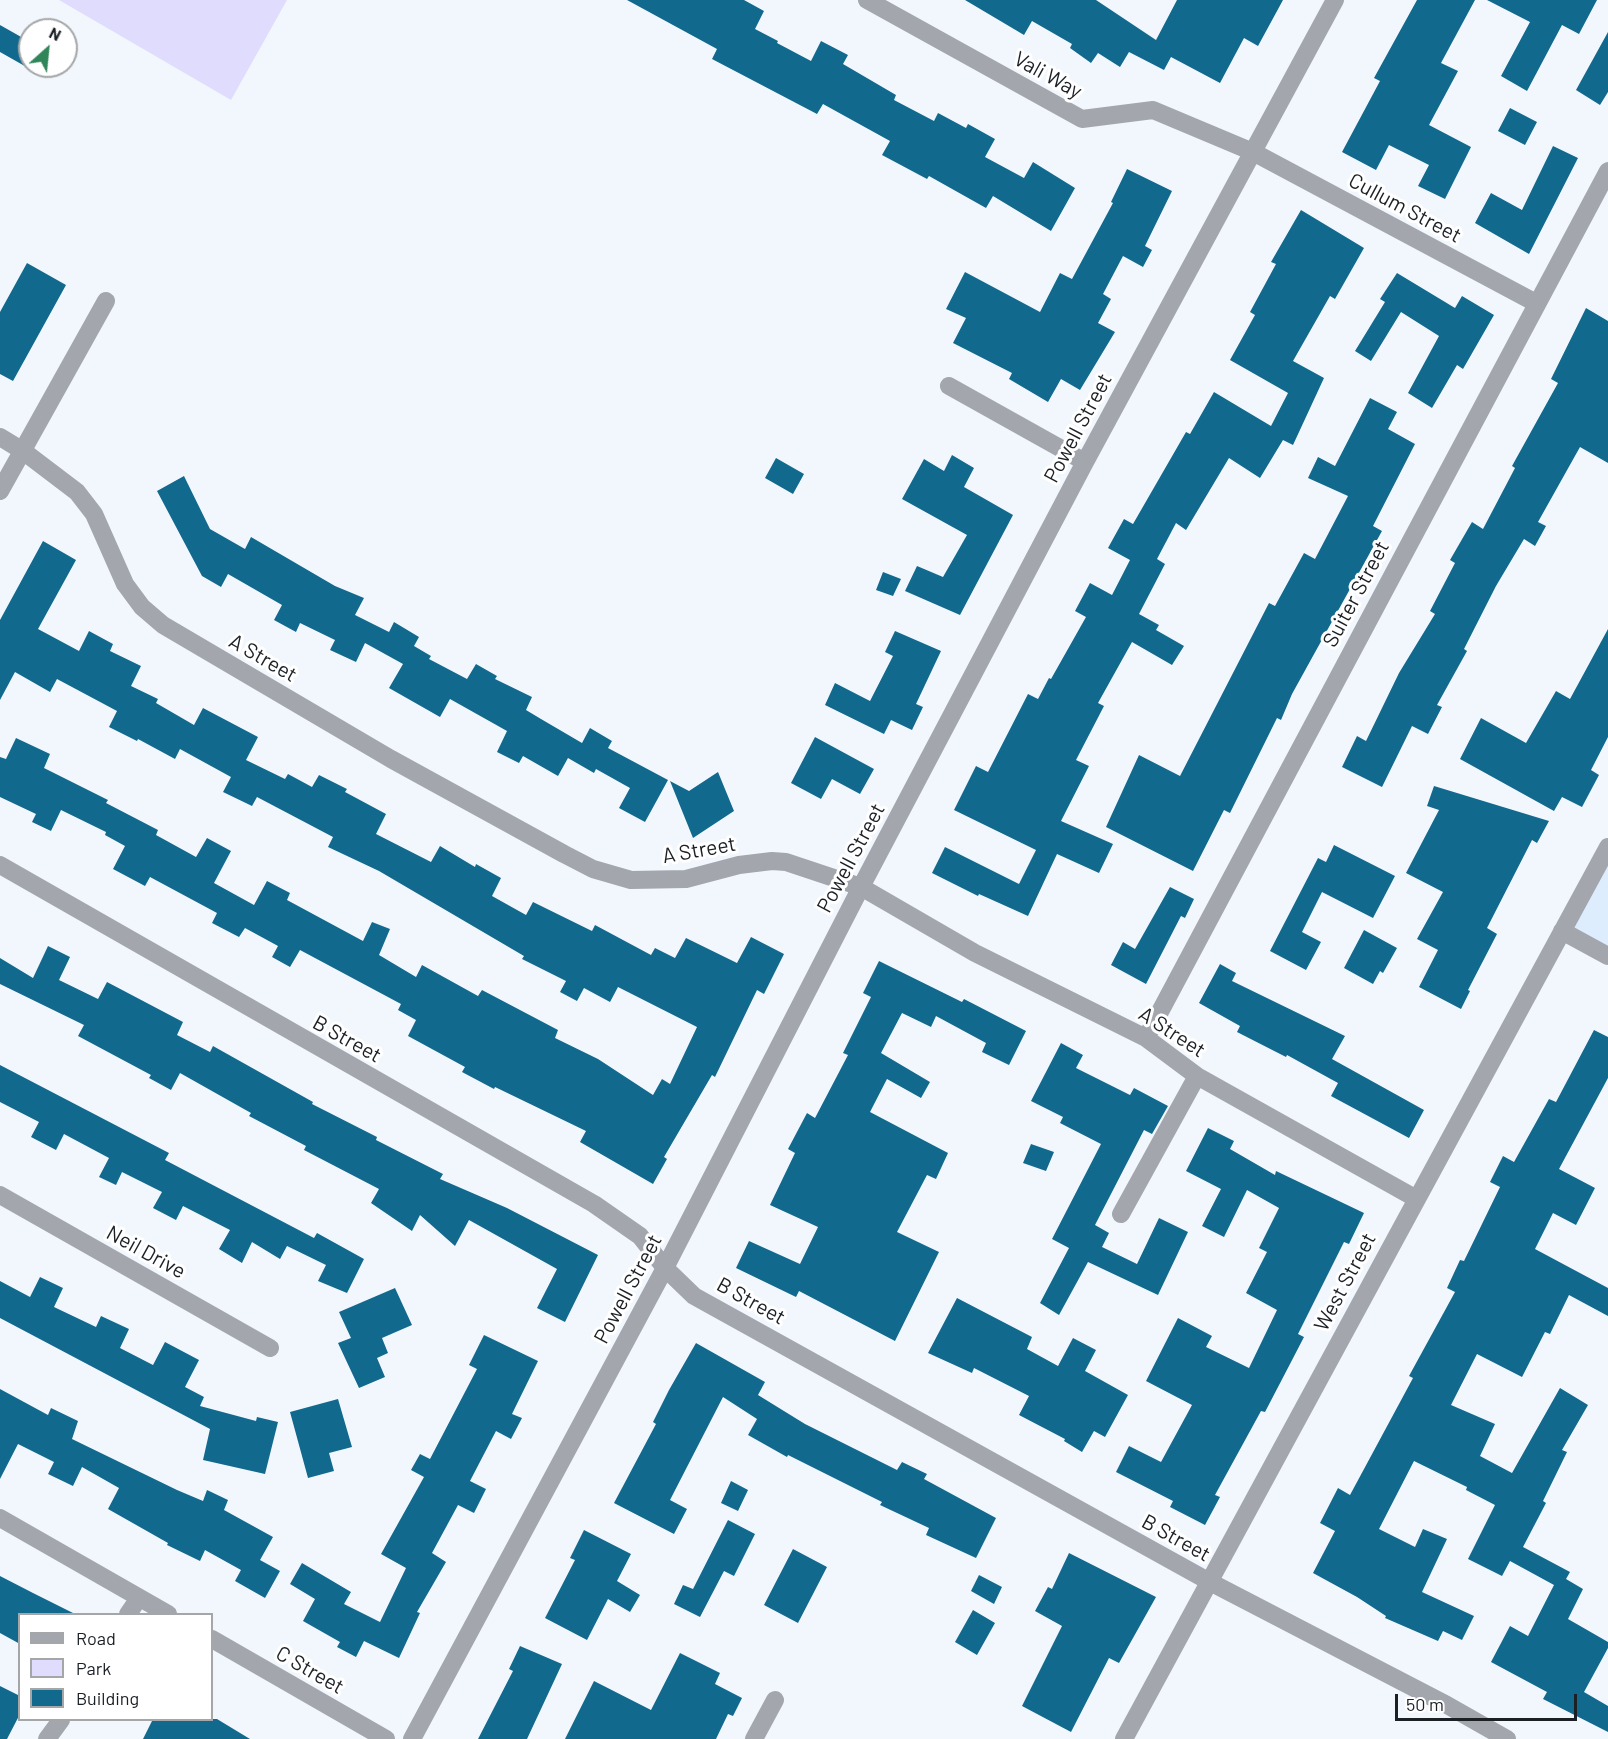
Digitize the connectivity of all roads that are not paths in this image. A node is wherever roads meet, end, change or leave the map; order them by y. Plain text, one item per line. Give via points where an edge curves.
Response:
1 (867, 0) edge
2 (1335, 0) edge
3 (1253, 152) junction
4 (1608, 171) edge
5 (106, 301) dead end
6 (1536, 303) junction
7 (949, 386) dead end
8 (0, 437) edge
9 (23, 451) junction
10 (1085, 462) junction
11 (0, 491) edge
12 (1608, 847) edge
13 (0, 865) edge
14 (861, 887) junction
15 (1562, 931) junction
16 (1608, 956) edge
17 (1146, 1038) junction
18 (1197, 1076) junction
19 (0, 1196) edge
20 (1415, 1198) junction
21 (1121, 1214) dead end
22 (665, 1268) junction
23 (270, 1348) dead end
24 (0, 1518) edge
25 (1210, 1582) junction
26 (139, 1598) junction
27 (129, 1613) edge
28 (166, 1613) edge
29 (213, 1640) edge
30 (775, 1700) dead end
31 (60, 1721) edge
32 (47, 1739) edge
33 (386, 1739) edge
34 (411, 1739) edge
35 (754, 1739) edge
36 (1124, 1739) edge
37 (1507, 1739) edge

1 - 3 street, Vali Way via 1082,119 1154,110
2 - 3 street, Powell Street
3 - 6 street, Cullum Street
3 - 10 street, Powell Street
4 - 6 street, Suiter Street
5 - 9 street
6 - 17 street, Suiter Street
7 - 10 street
8 - 9 street, A Street
9 - 11 street
9 - 14 street, A Street via 77,492 94,514 126,584 142,607 163,625 391,759 564,854 593,869 631,880 686,879 772,861
10 - 14 street, Powell Street
12 - 15 street, West Street
13 - 22 street, B Street via 594,1204 640,1236
14 - 17 street, A Street via 975,953
14 - 22 street, Powell Street
15 - 16 street
15 - 20 street, West Street
17 - 18 street, A Street
18 - 20 street, A Street
18 - 21 street
19 - 23 street, Neil Drive
20 - 25 street, West Street
22 - 25 street, B Street via 694,1296
22 - 34 street, Powell Street
24 - 26 street
25 - 36 street, West Street
25 - 37 street, B Street
26 - 27 street
26 - 28 street
29 - 33 street, C Street
30 - 35 street
31 - 32 street

